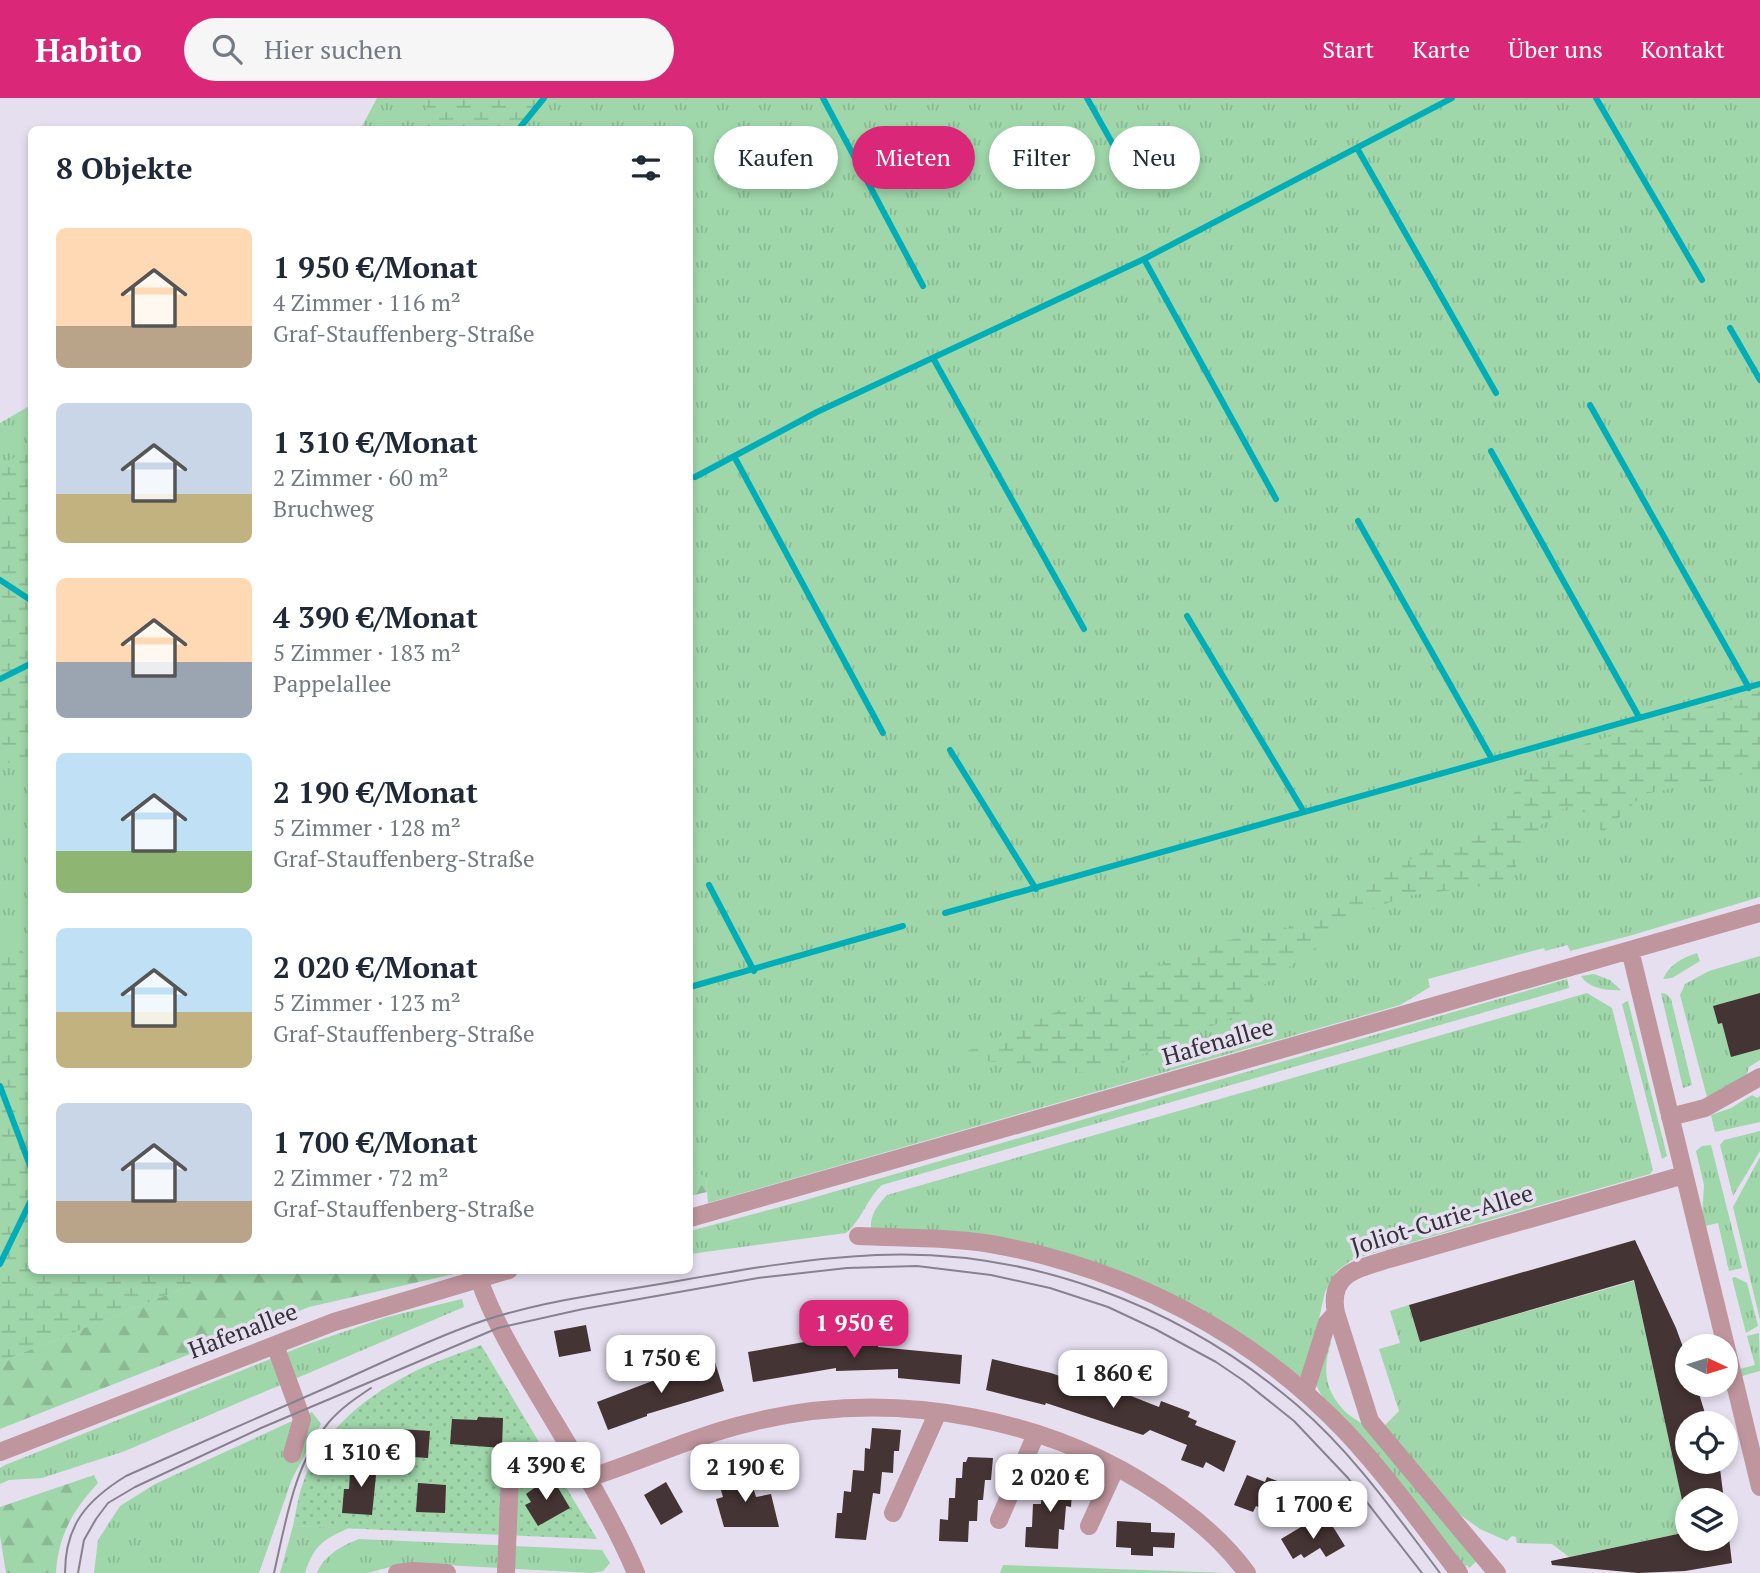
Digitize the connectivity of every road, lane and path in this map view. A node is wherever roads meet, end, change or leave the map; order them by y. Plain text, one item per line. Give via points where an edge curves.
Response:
1 (1760, 913) edge
2 (1630, 950) junction
3 (1760, 1077) edge
4 (1670, 1117) junction
5 (1684, 1175) junction
6 (693, 1217) edge
7 (858, 1236) dead end
8 (496, 1274) edge
9 (479, 1279) junction
10 (1336, 1313) junction
11 (275, 1345) junction
12 (1305, 1392) junction
13 (938, 1412) junction
14 (1752, 1422) edge
15 (1036, 1434) junction
16 (0, 1452) edge
17 (292, 1454) dead end
18 (1116, 1467) junction
19 (510, 1474) dead end
20 (588, 1478) junction
21 (1760, 1487) edge
22 (893, 1513) dead end
23 (999, 1520) dead end
24 (1089, 1526) dead end
25 (1495, 1571) edge
26 (408, 1572) edge
27 (447, 1573) edge
28 (506, 1573) edge
29 (636, 1573) edge
30 (1247, 1573) edge
31 (1460, 1573) edge

1 - 2 street, Hafenallee
2 - 4 street
2 - 6 street, Hafenallee
3 - 4 street via 1705,1108
4 - 5 street
5 - 10 street, Joliot-Curie-Allee via 1361,1268 1338,1285
5 - 14 street
7 - 12 street via 988,1244 1105,1273 1189,1311 1247,1346
8 - 9 street, Hafenallee
9 - 11 street, Hafenallee via 334,1322
9 - 20 street via 498,1328
10 - 12 street via 1327,1323
10 - 25 street, Joliot-Curie-Allee via 1370,1421
11 - 16 street, Hafenallee
11 - 17 street via 302,1419
12 - 31 street via 1346,1433
13 - 15 street
13 - 20 street via 856,1408 768,1419
13 - 22 street
14 - 21 street
15 - 18 street
15 - 23 street
18 - 24 street
18 - 30 street via 1202,1524
19 - 28 street
20 - 29 street
26 - 27 street

